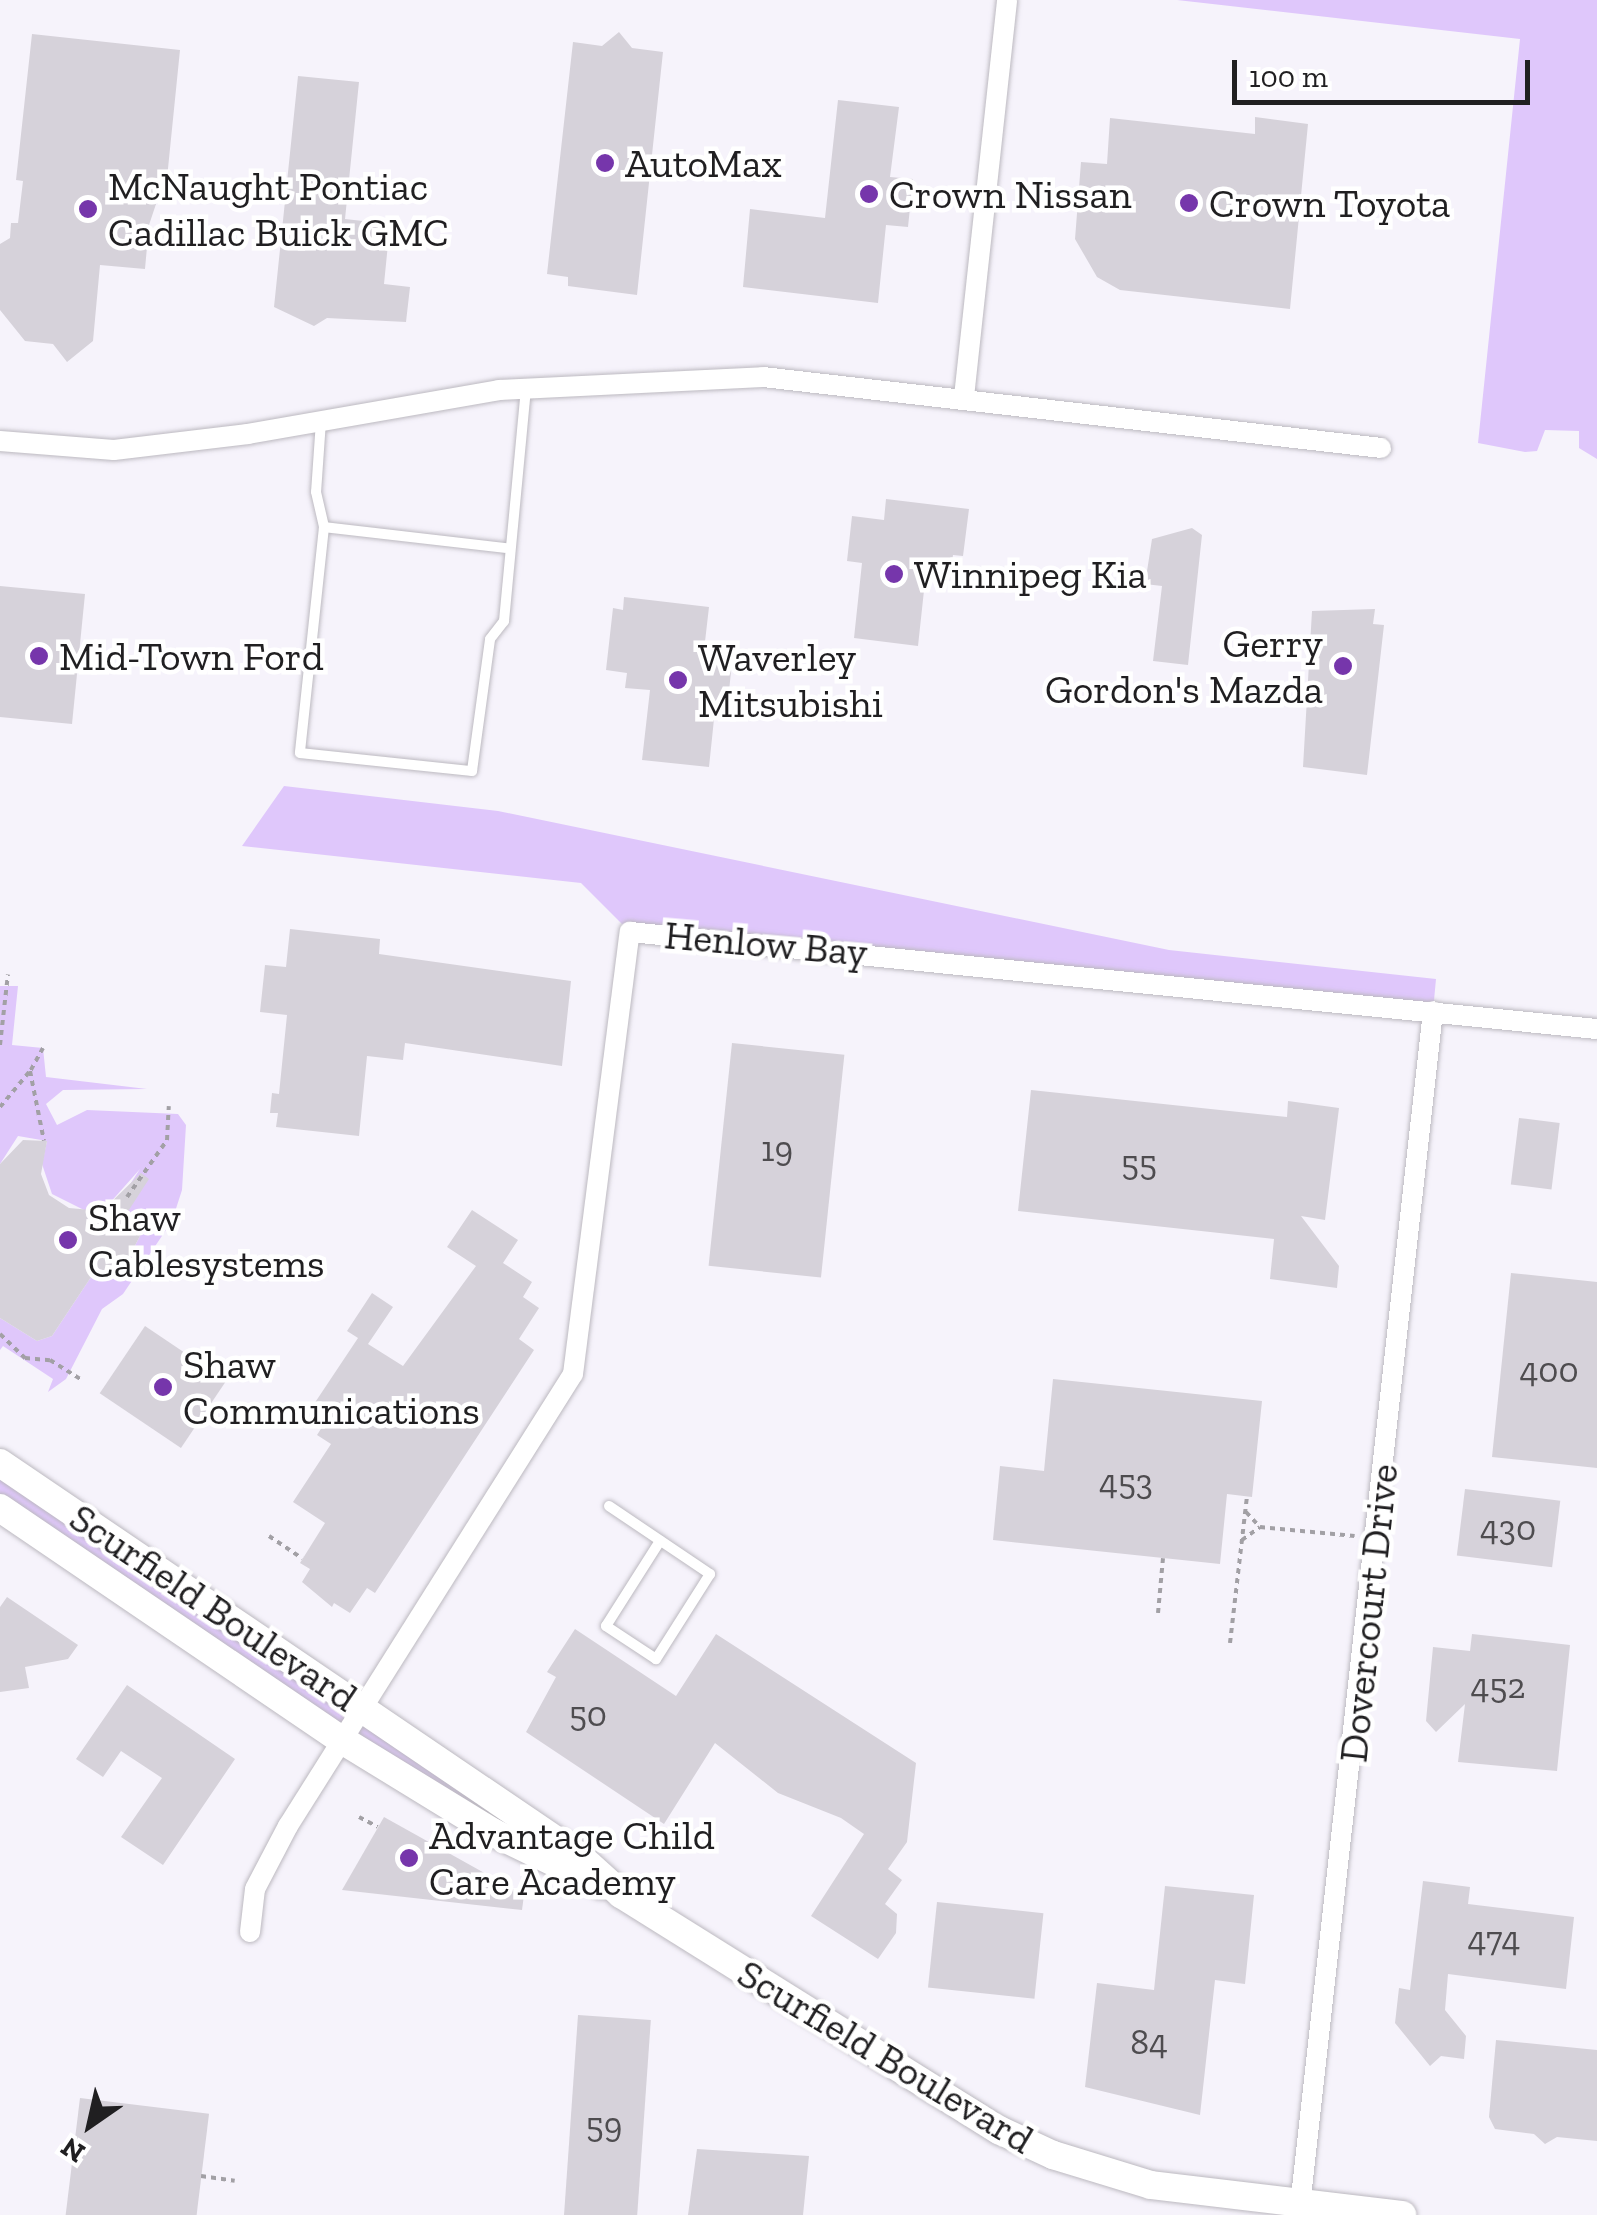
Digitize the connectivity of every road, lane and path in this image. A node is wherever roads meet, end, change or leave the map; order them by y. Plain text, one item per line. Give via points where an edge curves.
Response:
1 (1007, 0) edge
2 (526, 388) junction
3 (964, 397) junction
4 (321, 422) junction
5 (0, 441) edge
6 (1381, 448) dead end
7 (324, 527) junction
8 (506, 548) junction
9 (8, 974) dead end
10 (1433, 1011) junction
11 (1597, 1029) edge
12 (0, 1044) edge
13 (44, 1048) dead end
14 (30, 1071) junction
15 (169, 1106) dead end
16 (0, 1107) edge
17 (44, 1141) dead end
18 (127, 1197) dead end
19 (0, 1334) edge
20 (80, 1379) dead end
21 (0, 1463) edge
22 (1247, 1496) dead end
23 (609, 1506) dead end
24 (0, 1508) edge
25 (1245, 1511) junction
26 (1260, 1527) junction
27 (269, 1536) dead end
28 (1360, 1536) dead end
29 (1242, 1540) junction
30 (660, 1541) junction
31 (302, 1558) dead end
32 (1163, 1558) dead end
33 (1158, 1613) dead end
34 (1230, 1643) dead end
35 (364, 1708) junction
36 (342, 1740) junction
37 (359, 1818) dead end
38 (378, 1827) dead end
39 (621, 1894) junction
40 (250, 1932) dead end
41 (202, 2176) dead end
42 (235, 2180) dead end
43 (1299, 2210) edge
44 (1402, 2215) edge

1 - 3 street
2 - 3 street via 763,377
2 - 4 street
2 - 8 lane
3 - 6 street
4 - 5 street via 114,450
4 - 7 lane via 316,492
7 - 8 lane
7 - 8 lane via 300,753 472,771 490,639 504,620
9 - 12 path
10 - 11 street, Henlow Bay
10 - 35 street, Henlow Bay via 630,932 574,1374
10 - 43 street, Dovercourt Drive
13 - 14 path
14 - 16 path
14 - 17 path
15 - 18 path via 167,1140
19 - 20 path via 25,1358 50,1360
21 - 35 street, Scurfield Boulevard
22 - 25 path
23 - 30 lane
24 - 36 street, Scurfield Boulevard
25 - 26 path
25 - 29 path
26 - 28 path
26 - 29 path
27 - 31 path
29 - 34 path
30 - 30 lane via 710,1574 656,1659 606,1626
32 - 33 path
35 - 36 street, Henlow Bay
35 - 39 street, Scurfield Boulevard via 579,1856
36 - 39 street, Scurfield Boulevard via 494,1833
36 - 40 street, Henlow Bay via 261,1876
37 - 38 path
39 - 43 street, Scurfield Boulevard via 958,2108 1040,2149 1152,2185
41 - 42 path
43 - 44 street, Scurfield Boulevard

